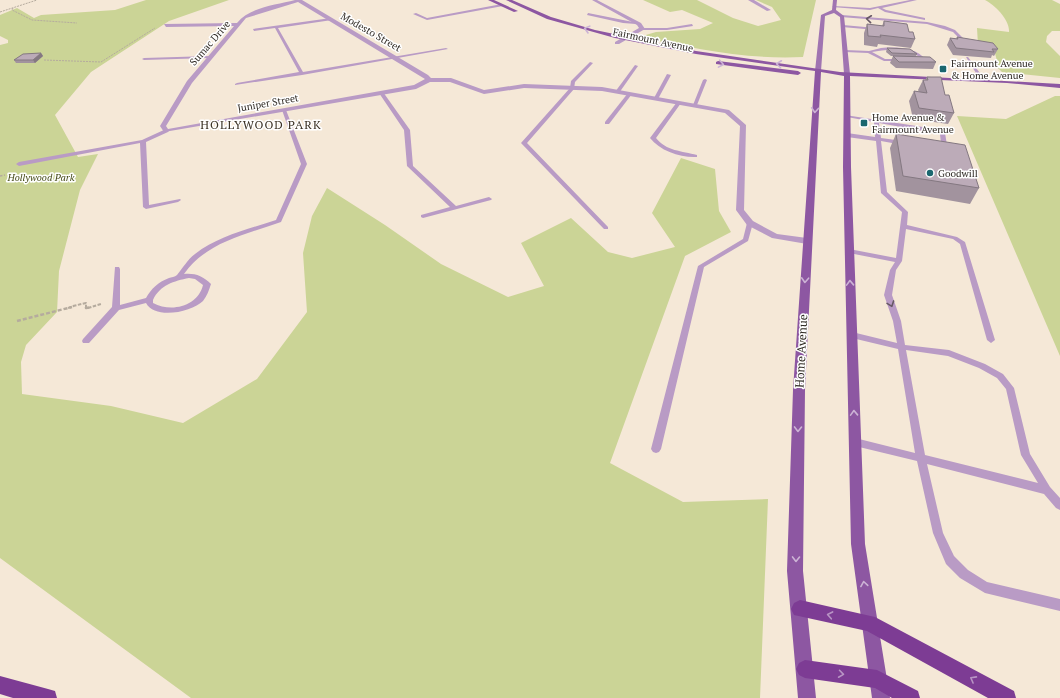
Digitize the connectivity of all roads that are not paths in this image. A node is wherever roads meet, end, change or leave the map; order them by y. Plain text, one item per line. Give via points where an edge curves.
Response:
1 (300, 0) edge
2 (490, 0) edge
3 (508, 0) edge
4 (594, 0) edge
5 (750, 0) edge
6 (835, 0) edge
7 (915, 0) edge
8 (909, 1) junction
9 (502, 5) junction
10 (878, 7) junction
11 (834, 9) junction
12 (769, 10) dead end
13 (415, 14) dead end
14 (588, 14) dead end
15 (908, 15) junction
16 (842, 16) junction
17 (331, 19) junction
18 (935, 20) dead end
19 (896, 22) junction
20 (636, 23) junction
21 (238, 24) junction
22 (166, 25) road end
23 (692, 25) dead end
24 (843, 26) junction
25 (899, 26) edge
26 (276, 27) junction
27 (642, 29) junction
28 (879, 29) edge
29 (254, 30) dead end
30 (625, 39) junction
31 (963, 40) edge
32 (617, 43) junction
33 (446, 49) dead end
34 (845, 50) junction
35 (868, 52) junction
36 (209, 57) junction
37 (397, 57) junction
38 (967, 58) edge
39 (144, 59) dead end
40 (906, 60) edge
41 (704, 61) dead end
42 (914, 61) edge
43 (712, 62) dead end
44 (591, 63) dead end
45 (636, 66) dead end
46 (818, 71) junction
47 (302, 74) junction
48 (847, 74) junction
49 (669, 75) dead end
50 (705, 80) dead end
51 (983, 80) junction
52 (428, 81) junction
53 (238, 84) dead end
54 (1060, 86) edge
55 (572, 88) junction
56 (617, 92) junction
57 (381, 93) junction
58 (630, 94) junction
59 (656, 98) junction
60 (679, 103) junction
61 (695, 105) junction
62 (284, 110) junction
63 (846, 116) junction
64 (876, 121) junction
65 (607, 122) dead end
66 (166, 131) junction
67 (847, 135) junction
68 (878, 140) junction
69 (143, 141) junction
70 (908, 144) edge
71 (930, 146) edge
72 (695, 156) dead end
73 (19, 164) dead end
74 (178, 200) dead end
75 (489, 200) dead end
76 (455, 208) junction
77 (423, 216) dead end
78 (750, 223) junction
79 (903, 226) junction
80 (606, 228) dead end
81 (807, 241) junction
82 (849, 250) junction
83 (899, 261) junction
84 (117, 269) dead end
85 (180, 277) junction
86 (149, 300) junction
87 (116, 308) junction
88 (852, 335) junction
89 (991, 340) dead end
90 (86, 341) dead end
91 (902, 347) junction
92 (855, 442) junction
93 (656, 449) dead end
94 (921, 460) junction
95 (1047, 490) junction
96 (1060, 505) edge
97 (1060, 605) edge
98 (800, 609) junction
99 (869, 623) junction
100 (805, 669) junction
101 (877, 679) junction
102 (0, 685) edge
103 (48, 698) edge
104 (807, 698) edge
105 (881, 698) edge
106 (911, 698) edge
107 (1007, 698) edge

1 - 17 street, Modesto Street
1 - 21 street, Sumac Drive via 259,11 244,17
2 - 9 main road, Fairmount Avenue
30 -> 3 main road, Fairmount Avenue via 560,21
4 - 20 street
5 - 12 street
6 - 11 main road
7 - 8 lane
8 - 10 lane
8 - 15 lane
9 - 13 lane via 427,20
9 - 32 main road, Fairmount Avenue via 556,26
10 - 11 lane
10 - 15 lane via 885,11
11 - 16 main road
11 - 46 main road, Home Avenue via 823,16
14 - 20 lane
15 - 18 lane
19 -> 16 lane
16 - 24 main road
17 - 26 lane
17 - 37 street, Modesto Street
19 - 25 lane
19 - 31 lane via 927,23 944,27 954,31
20 - 27 street
21 - 22 street
21 - 36 street, Sumac Drive
23 - 27 lane
24 - 28 lane
24 - 34 main road
26 - 29 lane
26 - 47 lane
27 - 30 street
30 - 32 street
46 -> 30 main road, Fairmount Avenue
32 - 41 main road, Fairmount Avenue
33 - 37 lane
34 - 35 lane
34 - 48 main road
35 - 40 lane via 884,60
35 - 42 lane via 914,51 924,60
36 - 39 lane
36 - 66 street, Sumac Drive via 189,82 163,126
37 - 47 lane
37 - 52 street, Modesto Street via 426,76
38 - 51 lane
43 -> 46 main road, Fairmount Avenue via 783,72
44 - 55 lane via 573,82
45 - 56 lane
46 - 48 main road, Fairmount Avenue
46 -> 81 main road, Home Avenue
47 - 53 lane
48 - 51 main road, Fairmount Avenue
48 - 63 main road
49 - 59 lane
50 - 61 lane
51 - 54 main road, Fairmount Avenue
52 - 55 street, Juniper Street via 451,80 484,92 524,86
52 - 57 street, Juniper Street via 416,87
55 - 56 street, Juniper Street
55 - 80 lane via 524,142
56 - 58 street, Juniper Street
57 - 62 street, Juniper Street
57 - 76 lane via 407,130 410,166
58 - 59 street, Juniper Street
58 - 65 lane
59 - 60 street, Juniper Street
60 - 61 street, Juniper Street
60 - 72 lane via 653,138 656,144 666,149
61 - 78 street, Juniper Street via 727,111 743,125 740,210
62 - 66 street, Juniper Street
62 - 85 lane via 304,164 279,221 214,245 198,254 186,265
63 - 64 lane
63 - 67 main road
64 - 68 lane
64 - 71 lane via 942,133 944,145 938,148
66 - 69 lane, Juniper Street
67 - 68 lane
67 - 82 main road
68 - 70 lane
68 - 79 lane via 884,193 905,212
69 - 73 lane, Juniper Street
69 - 74 lane via 146,206
75 - 76 lane
76 - 77 lane
78 - 81 street via 775,236
78 - 93 lane via 746,240 701,266
79 - 83 lane
79 - 89 lane via 955,238 963,243
81 -> 98 main road, Home Avenue via 799,398 795,571
82 - 83 lane
88 -> 82 main road
83 -> 91 lane via 893,270 888,295
84 - 87 lane
85 - 86 lane via 156,289
85 - 86 lane via 197,277 203,280 207,284 203,296 188,306 169,311 154,308
86 - 87 lane
87 - 90 lane
88 - 91 lane
92 -> 88 main road
91 - 94 lane
91 - 95 lane via 949,353 1000,376 1010,388 1026,455
92 - 94 lane
99 -> 92 main road via 858,544
94 - 95 lane
94 - 97 lane via 938,533 950,560 964,574 985,587
95 - 96 lane
99 -> 98 highway
98 - 100 main road, Home Avenue
99 - 101 main road
107 -> 99 highway
100 -> 101 highway
100 - 104 main road, Home Avenue
101 - 105 main road
101 - 106 highway
102 - 103 highway

